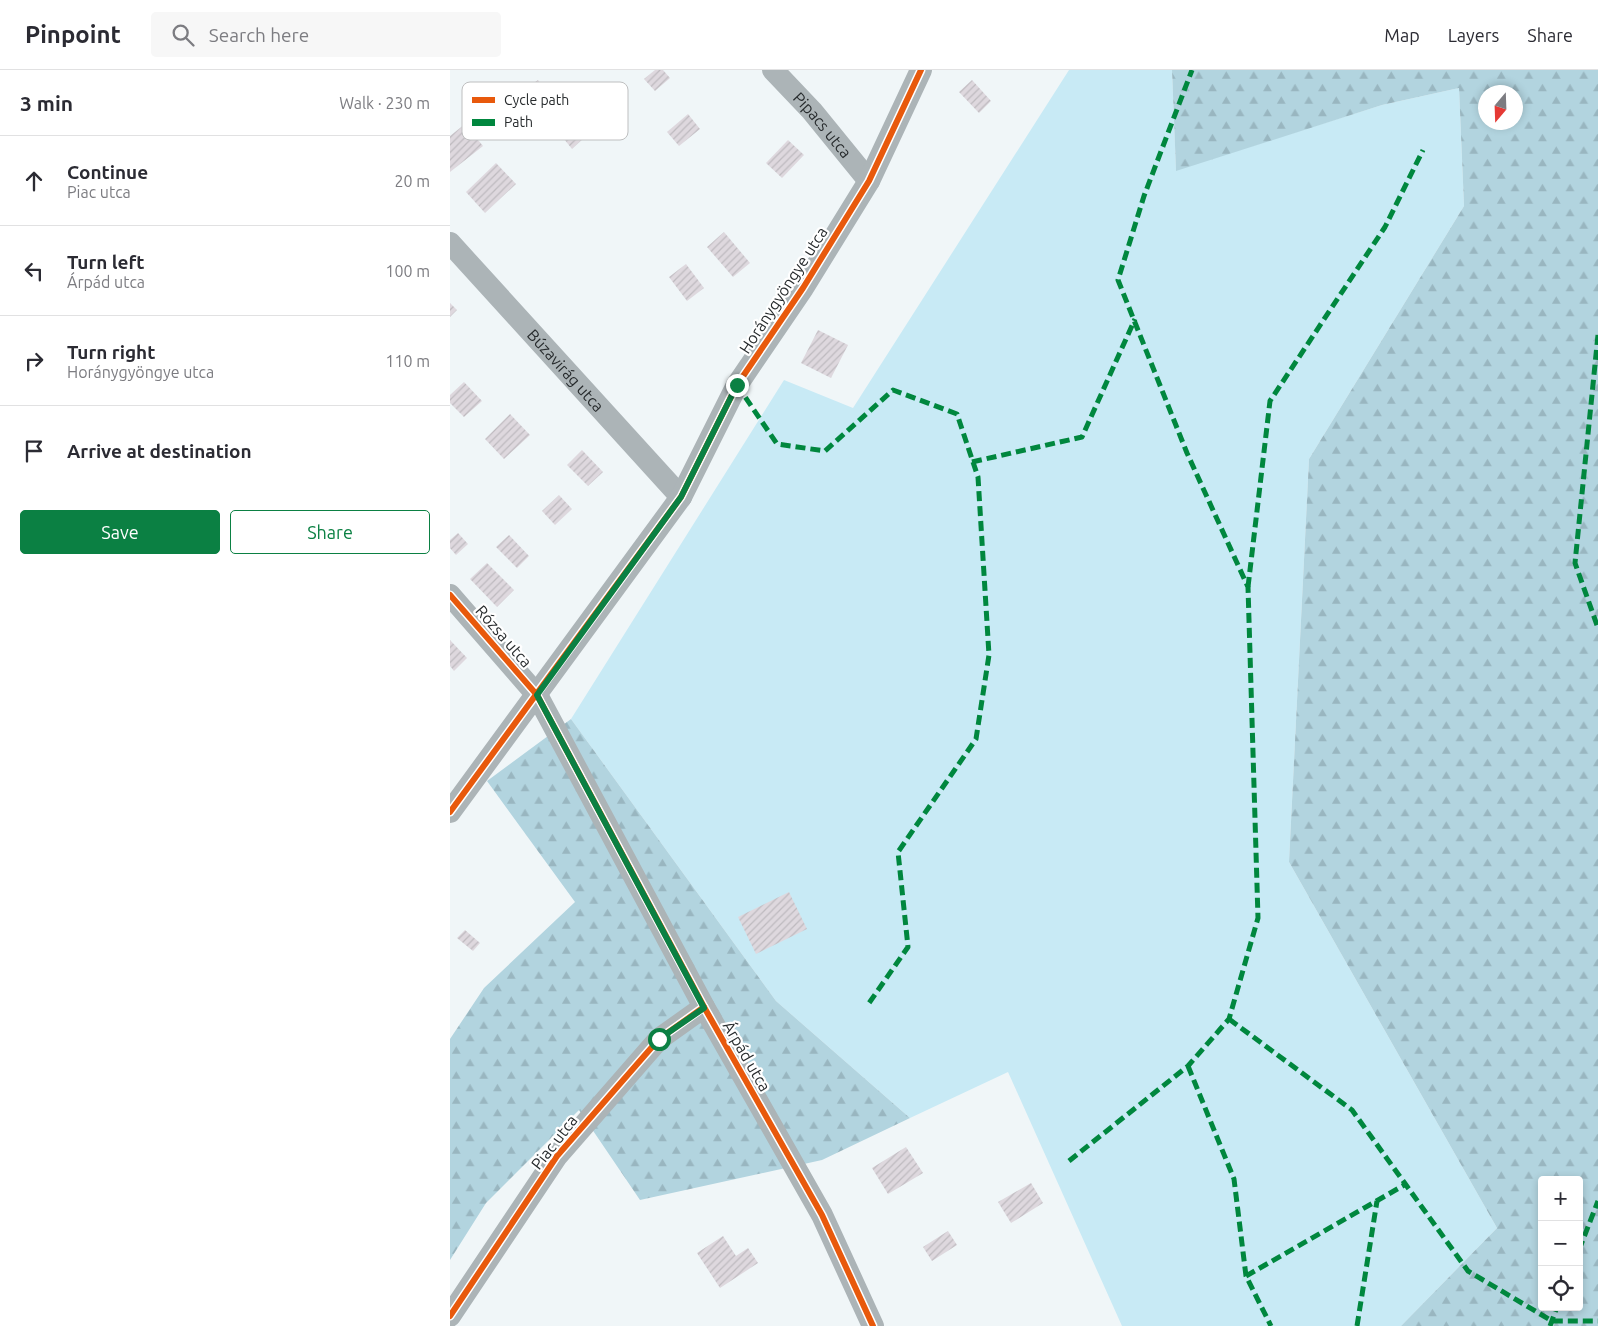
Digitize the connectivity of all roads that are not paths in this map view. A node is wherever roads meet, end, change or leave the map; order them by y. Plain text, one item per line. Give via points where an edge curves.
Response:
1 (773, 70) edge
2 (920, 70) edge
3 (869, 181) junction
4 (450, 243) edge
5 (681, 497) junction
6 (450, 595) edge
7 (537, 695) junction
8 (450, 812) edge
9 (704, 1008) junction
10 (450, 1316) edge
11 (873, 1326) edge

1 - 3 street, Pipacs utca via 812,111
2 - 3 street, Horánygyöngye utca
3 - 5 street, Horánygyöngye utca via 803,288 737,385
4 - 5 street, Búzavirág utca
5 - 7 street, Horánygyöngye utca
6 - 7 street, Rózsa utca
7 - 8 street, Horánygyöngye utca
7 - 9 street, Árpád utca
9 - 10 street, Piac utca via 659,1039 557,1156
9 - 11 street, Árpád utca via 822,1214

